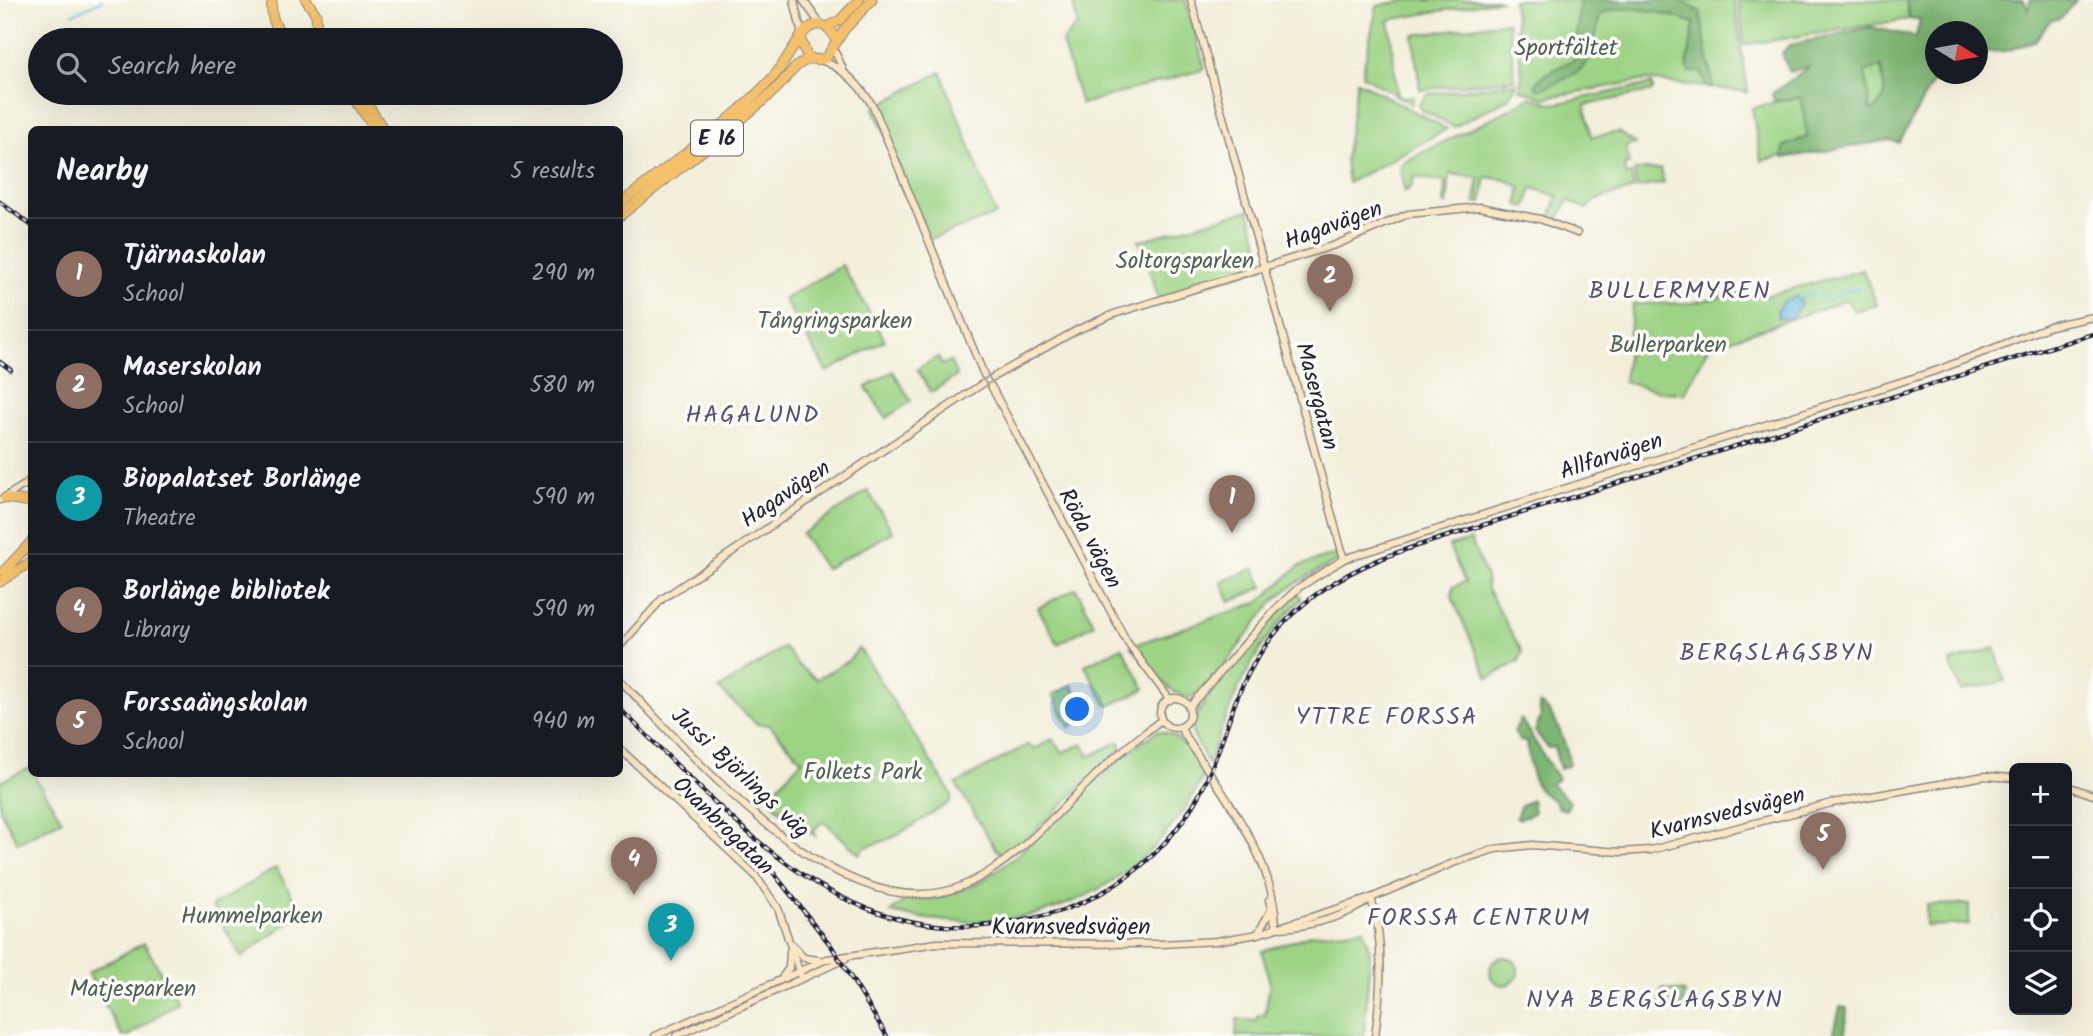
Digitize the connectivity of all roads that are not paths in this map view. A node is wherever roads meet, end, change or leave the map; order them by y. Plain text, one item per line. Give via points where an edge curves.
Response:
1 (272, 0) edge
2 (306, 0) edge
3 (794, 0) edge
4 (803, 0) edge
5 (859, 0) edge
6 (872, 0) edge
7 (1191, 0) edge
8 (824, 26) junction
9 (318, 27) edge
10 (278, 28) edge
11 (801, 38) junction
12 (835, 47) junction
13 (811, 59) junction
14 (821, 60) junction
15 (844, 70) junction
16 (359, 105) edge
17 (368, 105) edge
18 (372, 126) edge
19 (381, 126) edge
20 (623, 202) edge
21 (623, 213) edge
22 (1577, 233) dead end
23 (1265, 266) junction
24 (2093, 317) edge
25 (985, 375) junction
26 (993, 377) junction
27 (982, 384) junction
28 (991, 386) junction
29 (28, 485) edge
30 (3, 499) edge
31 (28, 502) edge
32 (28, 545) edge
33 (28, 555) edge
34 (1344, 559) junction
35 (28, 564) edge
36 (2, 572) edge
37 (0, 582) edge
38 (623, 643) edge
39 (623, 683) edge
40 (1170, 700) junction
41 (1189, 707) junction
42 (1161, 720) junction
43 (1180, 727) junction
44 (623, 752) edge
45 (2009, 778) edge
46 (2072, 788) edge
47 (2093, 795) edge
48 (1371, 898) junction
49 (1273, 912) junction
50 (1292, 921) junction
51 (1276, 928) junction
52 (1258, 934) junction
53 (790, 942) junction
54 (864, 953) junction
55 (827, 959) junction
56 (800, 973) junction
57 (779, 980) junction
58 (655, 1036) edge
59 (676, 1036) edge
60 (1375, 1036) edge

1 - 10 highway
2 - 9 highway
3 - 11 street
4 - 8 street
5 - 8 highway via 840,20
6 - 12 highway
7 - 23 street, Masergatan
8 - 11 highway via 810,27
8 - 12 highway via 834,33
11 - 13 highway via 804,53
11 - 20 highway, E 16 via 775,76
12 - 14 highway
12 - 15 street
13 - 14 highway
13 - 21 highway, E 16 via 800,63 749,115
14 - 15 street
15 - 25 street via 874,108
16 - 18 highway
17 - 19 highway
22 - 23 street, Hagavägen via 1511,212 1480,207 1442,209 1408,214 1335,245
23 - 26 street, Hagavägen via 1096,321
23 - 34 street, Masergatan
24 - 34 street, Allfarvägen via 2050,326 1938,370
25 - 26 street
25 - 27 street
26 - 28 street
27 - 28 street
27 - 38 street, Hagavägen via 662,599
28 - 40 street, Röda vägen via 1127,642
29 - 30 street
30 - 31 highway
32 - 36 highway
33 - 36 highway
34 - 41 street, Allfarvägen via 1298,588 1276,609
35 - 37 highway
39 - 42 street, Jussi Björlings väg via 784,840 855,880 912,895 951,890 1001,863
40 - 41 street via 1180,699
40 - 42 street via 1160,712
41 - 43 street via 1188,721
42 - 43 street
43 - 49 street via 1254,845 1268,879
44 - 53 street, Ovanbrogatan via 755,875 778,908
45 - 48 street, Kvarnsvedsvägen via 1976,777 1832,803 1651,850 1504,848 1471,856
46 - 47 street
48 - 50 street, Kvarnsvedsvägen
48 - 51 street, Kvarnsvedsvägen via 1352,910
48 - 60 street via 1380,953
49 - 50 street
49 - 51 street
49 - 52 street
50 - 51 street, Kvarnsvedsvägen
51 - 52 street, Kvarnsvedsvägen
52 - 54 street, Kvarnsvedsvägen via 1161,944 937,943
53 - 55 street via 804,958
53 - 56 street, Ovanbrogatan
53 - 57 street via 789,968
54 - 55 street, Kvarnsvedsvägen
54 - 56 street, Kvarnsvedsvägen
55 - 56 street, Kvarnsvedsvägen
56 - 57 street
56 - 59 street
57 - 58 street

